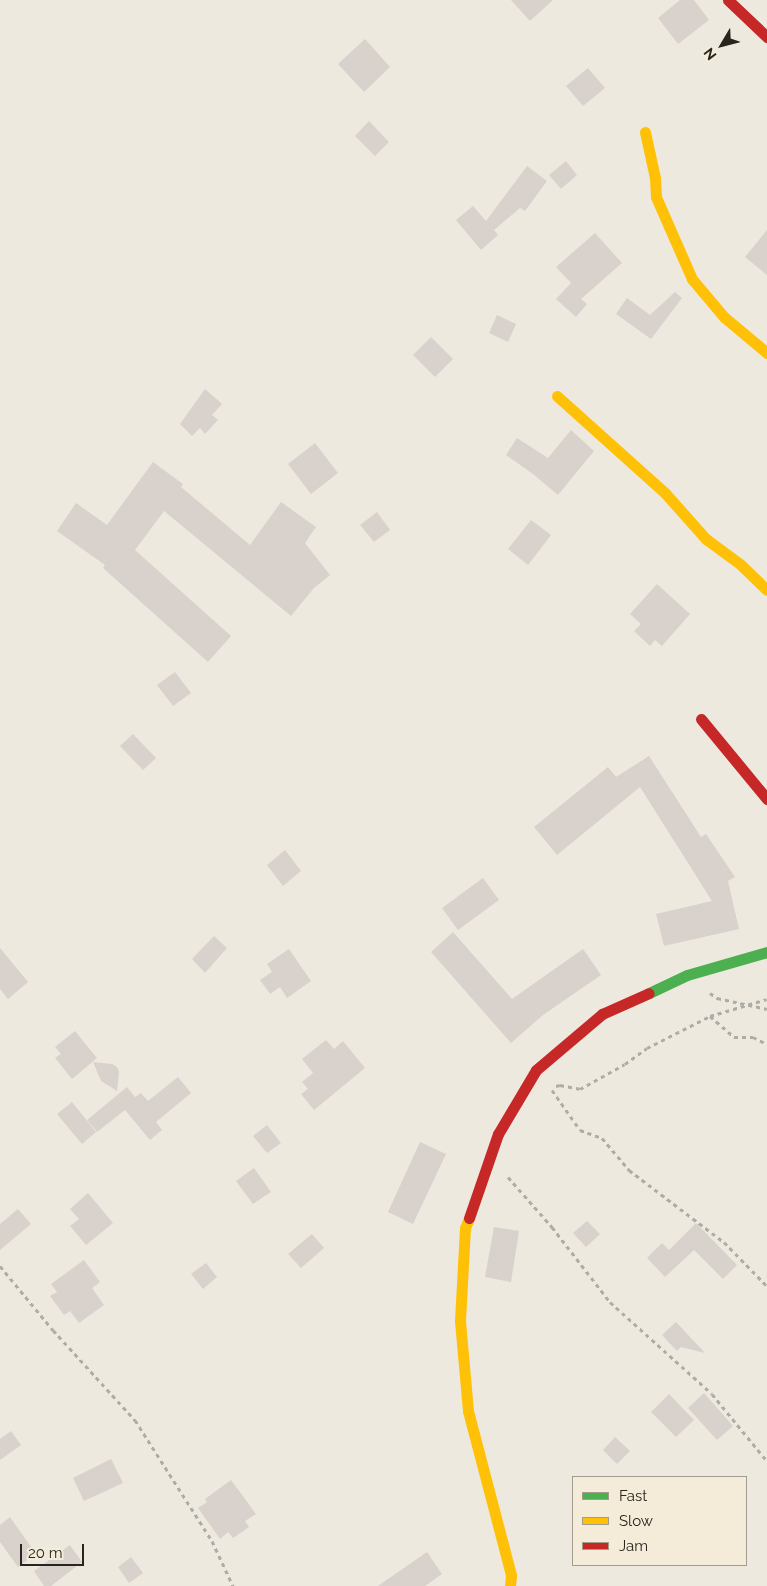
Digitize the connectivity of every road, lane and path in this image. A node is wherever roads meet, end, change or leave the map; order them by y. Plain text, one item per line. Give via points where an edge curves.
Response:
1 (728, 0) edge
2 (767, 37) edge
3 (645, 132) dead end
4 (767, 353) edge
5 (557, 396) dead end
6 (767, 590) edge
7 (701, 719) dead end
8 (767, 799) edge
9 (767, 952) edge
10 (687, 975) junction
11 (767, 999) edge
12 (751, 1005) junction
13 (767, 1009) edge
14 (710, 1016) junction
15 (767, 1044) edge
16 (488, 1162) junction
17 (0, 1266) edge
18 (767, 1286) edge
19 (767, 1461) edge
20 (233, 1586) edge
21 (510, 1586) edge

1 - 2 street
3 - 4 street via 656,197 692,279 724,317
5 - 6 street via 665,493 706,539 740,564
7 - 8 street
9 - 10 street
10 - 12 path via 717,998
10 - 16 street via 602,1014 536,1070 498,1134
11 - 12 path
12 - 13 path
12 - 14 path
14 - 15 path via 734,1037 753,1037
14 - 18 path via 646,1048 625,1064 580,1089 560,1085 550,1088 580,1130 602,1138 629,1170 724,1242
16 - 19 path via 500,1169 552,1227 610,1302 712,1394
16 - 21 street via 465,1228 460,1321 468,1411 511,1575
17 - 20 path via 135,1420 212,1541

